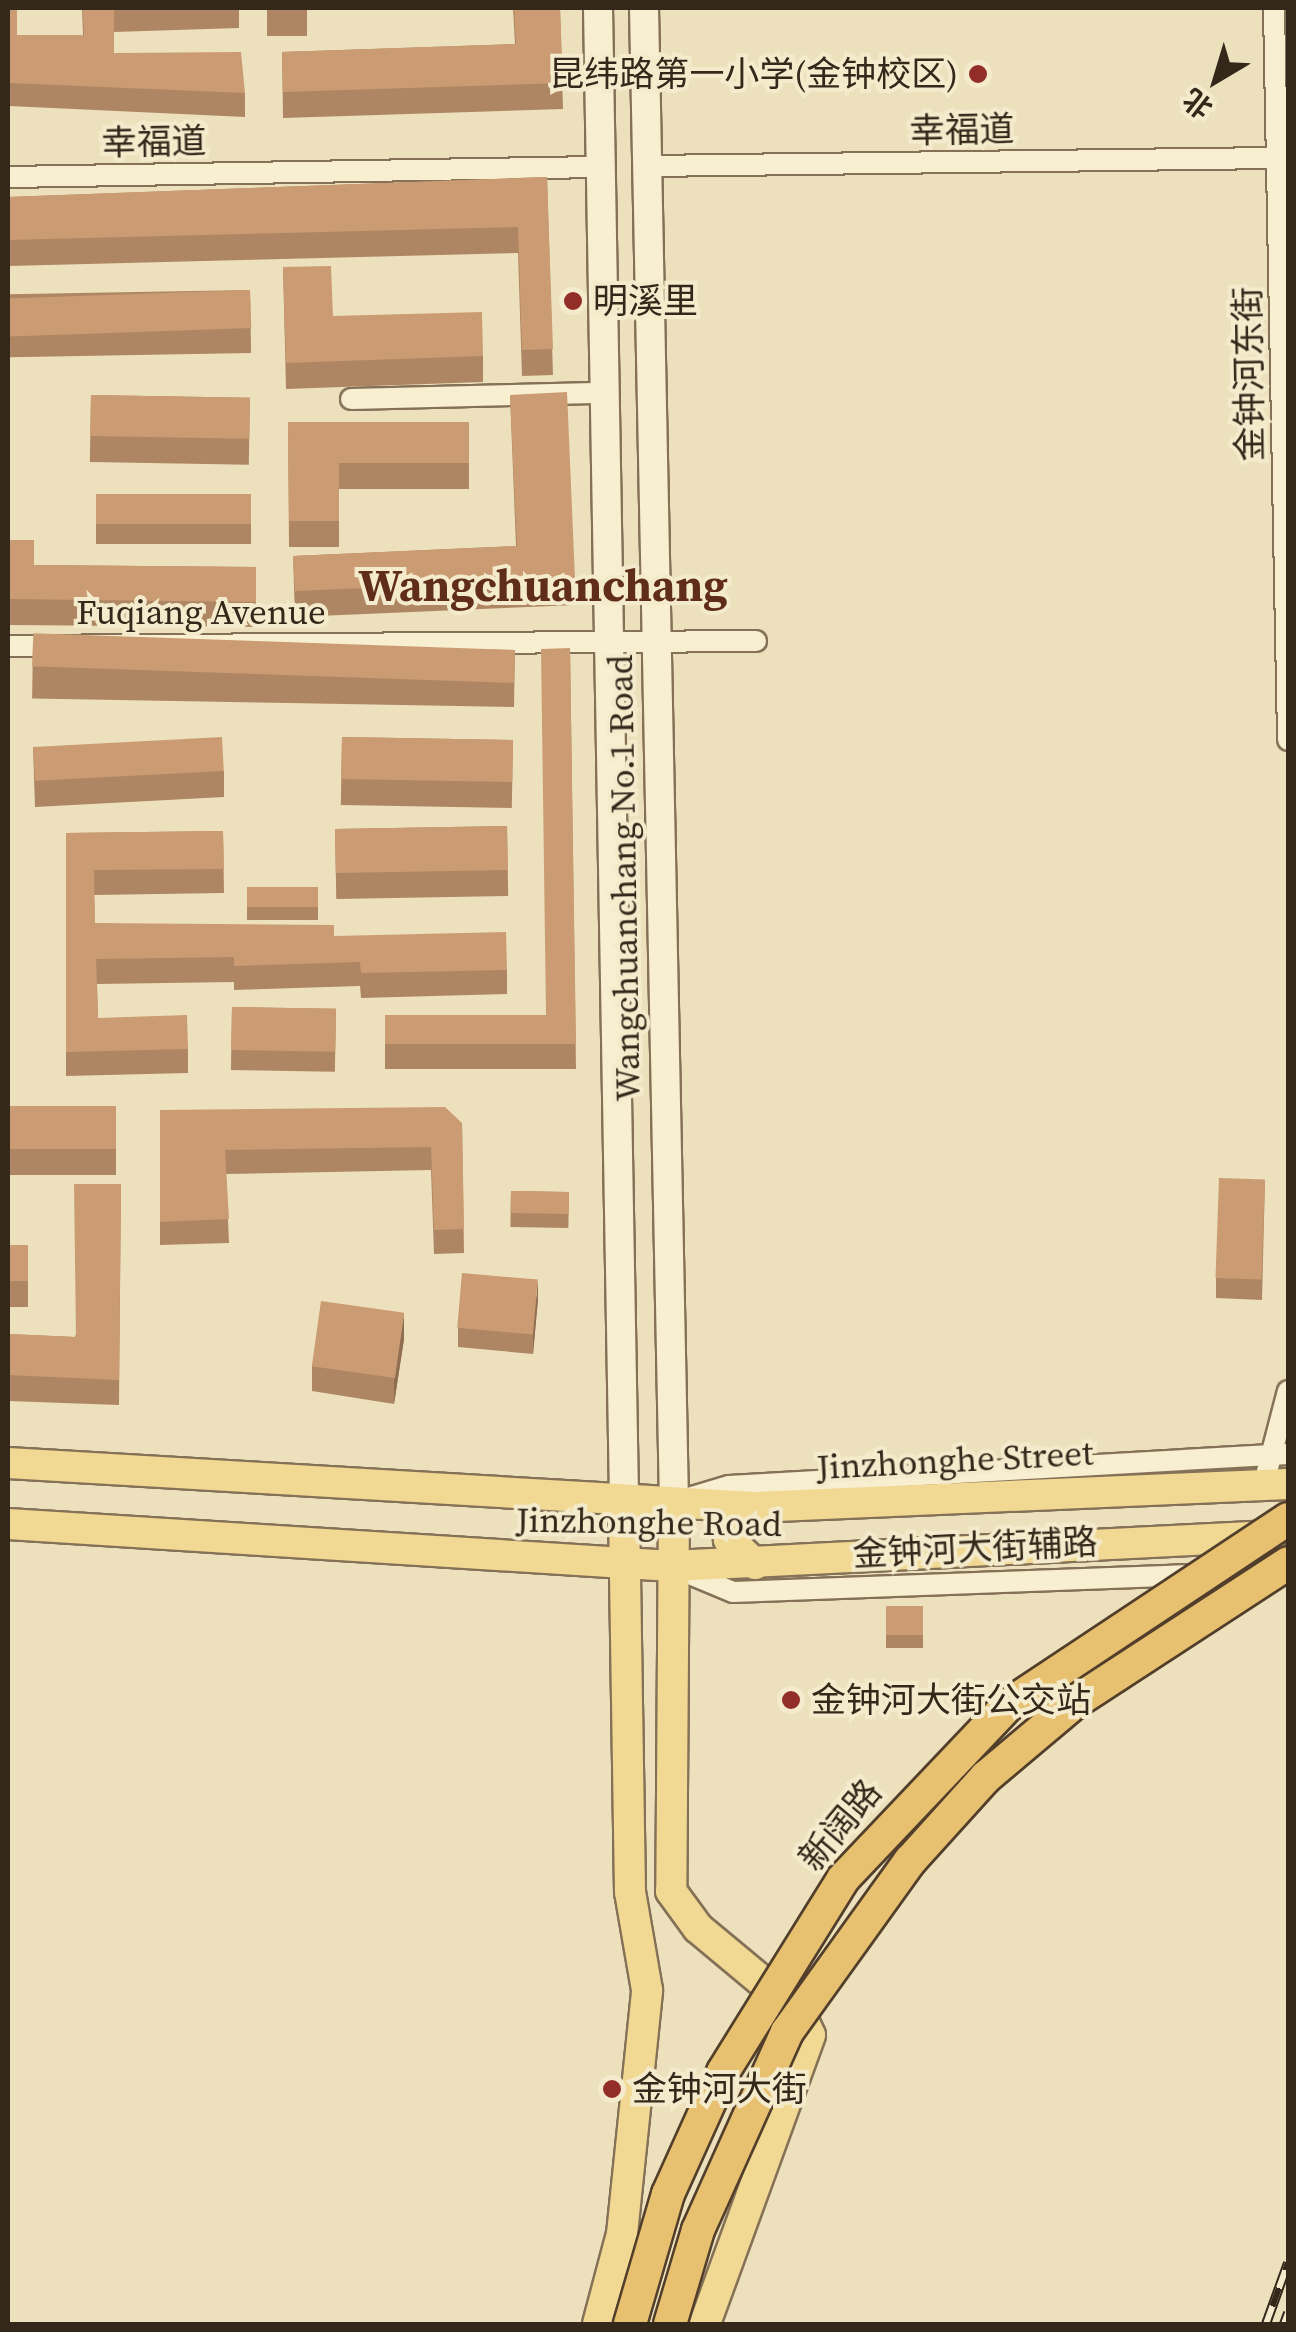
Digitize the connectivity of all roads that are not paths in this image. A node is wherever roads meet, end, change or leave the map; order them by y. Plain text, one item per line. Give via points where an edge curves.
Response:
1 (598, 8) edge
2 (644, 8) edge
3 (1274, 8) edge
4 (1278, 158) junction
5 (646, 166) junction
6 (601, 167) junction
7 (8, 177) edge
8 (604, 393) junction
9 (351, 398) dead end
10 (609, 641) junction
11 (756, 641) dead end
12 (656, 642) junction
13 (8, 646) edge
14 (1288, 740) edge
15 (1288, 1391) edge
16 (8, 1463) edge
17 (1278, 1468) edge
18 (624, 1504) junction
19 (674, 1506) junction
20 (754, 1508) junction
21 (1288, 1519) edge
22 (8, 1524) edge
23 (1288, 1536) edge
24 (1288, 1563) edge
25 (626, 1564) junction
26 (755, 1564) junction
27 (672, 1566) junction
28 (1288, 1572) edge
29 (598, 2324) edge
30 (630, 2324) edge
31 (670, 2324) edge
32 (706, 2324) edge

1 - 6 main road, Wangchuanchang No.1 Road
2 - 5 main road, Wangchuanchang No.1 Road
3 - 4 street, 金钟河东街
4 - 5 street, 幸福道
4 - 14 street, 金钟河东街
5 - 12 main road, Wangchuanchang No.1 Road
6 - 7 street, 幸福道
6 - 8 main road, Wangchuanchang No.1 Road
8 - 9 street
8 - 10 main road, Wangchuanchang No.1 Road
10 - 12 street, Fuqiang Avenue
10 - 13 street, Fuqiang Avenue
10 - 18 main road, Wangchuanchang No.1 Road
11 - 12 street, Fuqiang Avenue
12 - 19 main road, Wangchuanchang No.1 Road
15 - 17 street
16 - 18 main road, Jinzhonghe Road
17 - 19 street via 729,1486
17 - 20 main road, Jinzhonghe Street
18 - 19 main road, Jinzhonghe Street
18 - 25 main road
19 - 20 main road, Jinzhonghe Street
19 - 27 main road
20 - 26 main road via 730,1539
21 - 30 highway, 新阔路, bridge via 1008,1705 843,1879 723,2072 668,2194
22 - 25 main road, Jinzhonghe Road
23 - 26 main road, Jinzhonghe Road
24 - 31 highway, bridge via 1075,1702 986,1777 874,1906 787,2032 738,2132
25 - 27 main road, Jinzhonghe Road
25 - 29 main road via 630,1892 647,1990 622,2234
26 - 27 main road, Jinzhonghe Road
27 - 28 street, 金钟河大街辅路 via 733,1592
27 - 32 main road via 671,1890 698,1928 800,2013 810,2034

